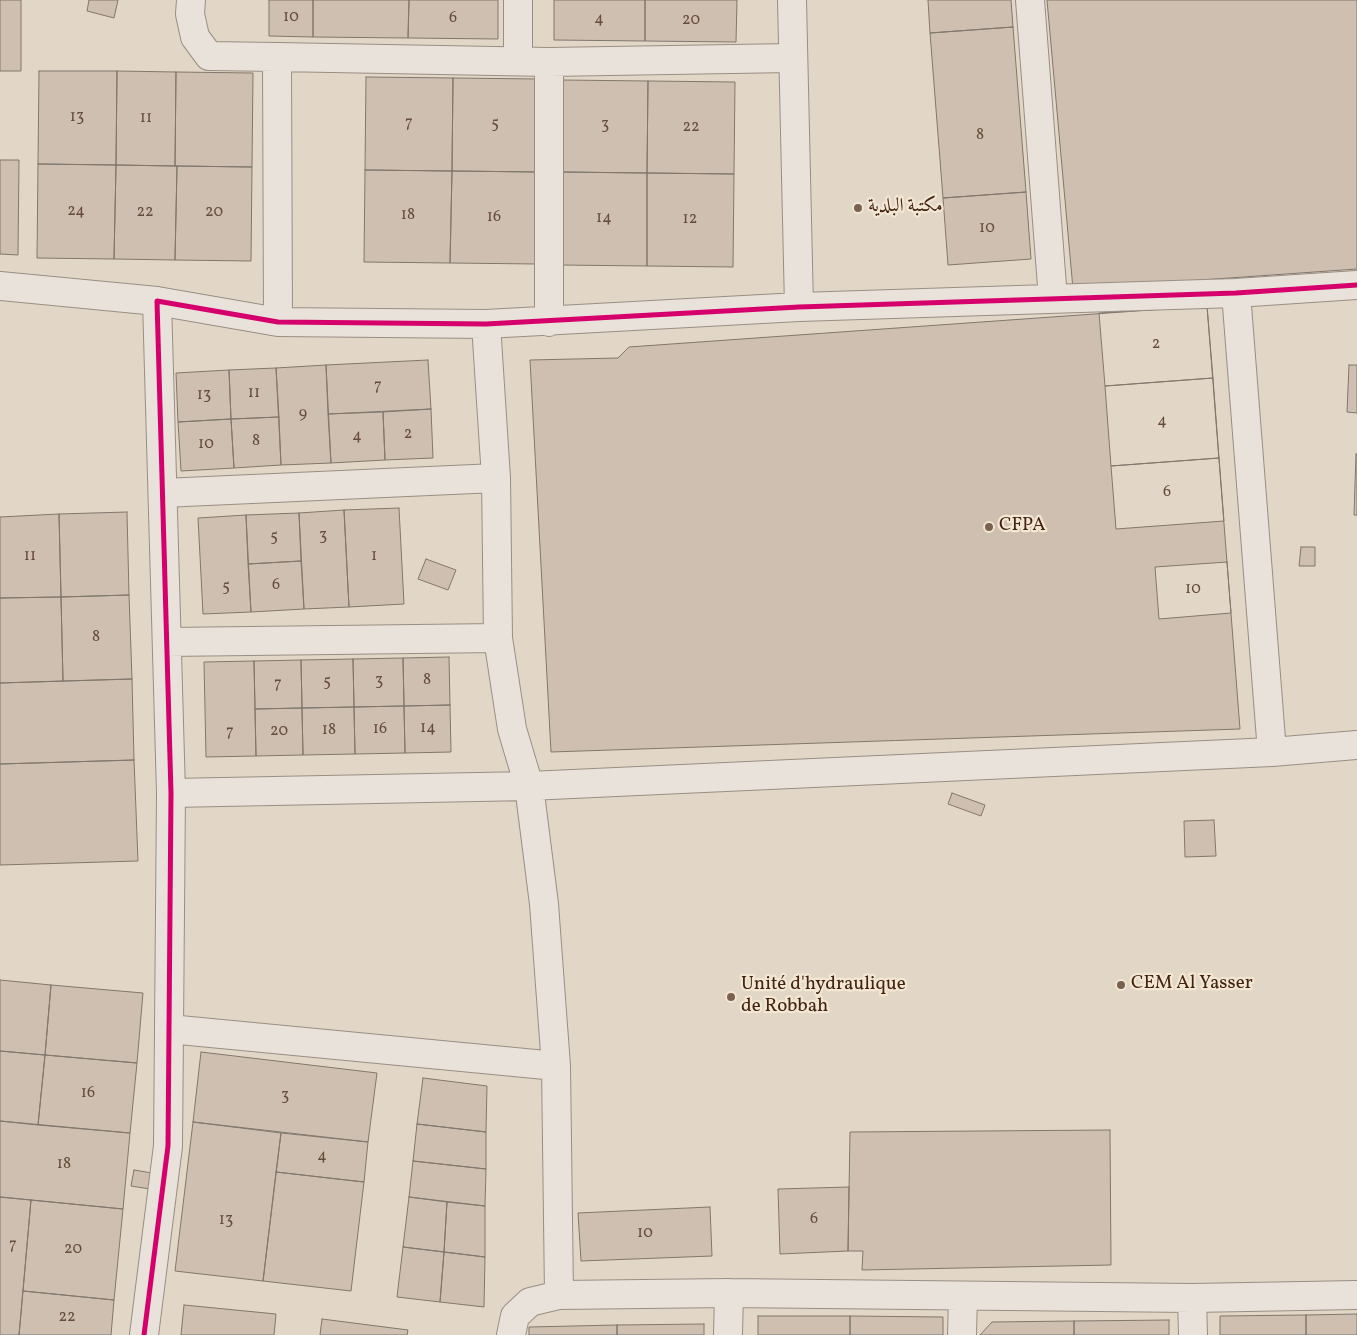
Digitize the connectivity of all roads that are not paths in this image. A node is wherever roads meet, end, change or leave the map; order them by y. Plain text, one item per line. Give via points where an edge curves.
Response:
1 (191, 0) edge
2 (518, 0) edge
3 (792, 0) edge
4 (1030, 0) edge
5 (277, 57) junction
6 (792, 58) junction
7 (518, 60) junction
8 (549, 62) junction
9 (1357, 285) edge
10 (0, 286) edge
11 (1236, 293) junction
12 (1053, 299) junction
13 (157, 301) junction
14 (798, 308) junction
15 (278, 322) junction
16 (549, 322) junction
17 (486, 324) junction
18 (496, 478) junction
19 (163, 493) junction
20 (498, 638) junction
21 (167, 642) junction
22 (1357, 745) edge
23 (1272, 752) junction
24 (529, 786) junction
25 (171, 792) junction
26 (169, 1029) junction
27 (556, 1066) junction
28 (729, 1293) junction
29 (559, 1295) junction
30 (1357, 1295) edge
31 (963, 1296) junction
32 (1192, 1298) junction
33 (144, 1335) edge
34 (512, 1335) edge
35 (728, 1335) edge
36 (962, 1335) edge
37 (1193, 1335) edge

1 - 5 street via 195,37 209,56
2 - 7 street
3 - 6 street
4 - 12 street
5 - 7 street
5 - 15 street
6 - 8 street
6 - 14 street
7 - 8 street
8 - 16 street
9 - 11 street
10 - 13 street
11 - 12 street
11 - 23 street
12 - 14 street
13 - 15 street
13 - 19 street
14 - 16 street
15 - 17 street
16 - 17 street
17 - 18 street
18 - 19 street
18 - 20 street
19 - 21 street
20 - 21 street
20 - 24 street via 512,729
21 - 25 street
22 - 23 street
23 - 24 street
24 - 25 street
24 - 27 street via 544,904
25 - 26 street
26 - 27 street
26 - 33 street via 168,1146
27 - 29 street
28 - 29 street
28 - 31 street
28 - 35 street
29 - 34 street via 530,1302 515,1316
30 - 32 street
31 - 32 street
31 - 36 street
32 - 37 street

